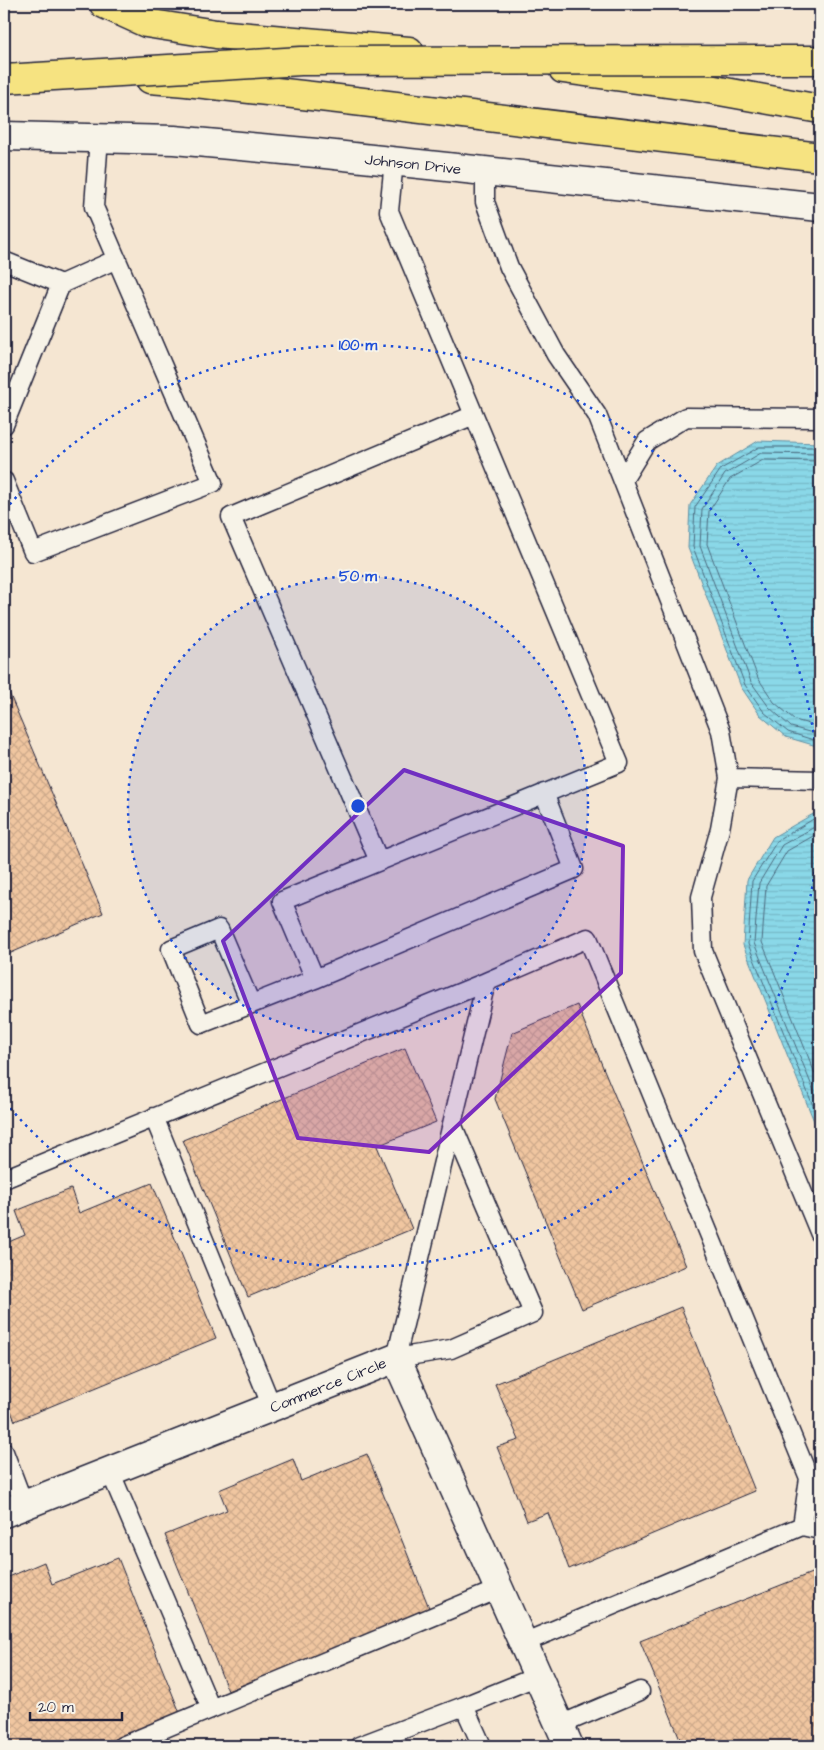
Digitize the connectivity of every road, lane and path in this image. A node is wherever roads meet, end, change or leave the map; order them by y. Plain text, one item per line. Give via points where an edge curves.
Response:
1 (104, 4) edge
2 (820, 60) edge
3 (4, 71) edge
4 (4, 79) edge
5 (820, 108) edge
6 (4, 136) edge
7 (99, 137) junction
8 (820, 157) edge
9 (394, 161) junction
10 (485, 172) junction
11 (820, 207) edge
12 (117, 260) junction
13 (4, 261) edge
14 (61, 284) junction
15 (474, 415) junction
16 (820, 418) edge
17 (4, 425) edge
18 (623, 480) junction
19 (4, 481) edge
20 (729, 778) junction
21 (820, 780) edge
22 (544, 793) junction
23 (379, 861) junction
24 (315, 979) junction
25 (486, 982) junction
26 (251, 1004) junction
27 (154, 1118) junction
28 (452, 1124) junction
29 (4, 1179) edge
30 (820, 1234) edge
31 (396, 1358) junction
32 (272, 1407) junction
33 (4, 1452) edge
34 (110, 1471) junction
35 (14, 1509) edge
36 (802, 1526) junction
37 (820, 1530) edge
38 (499, 1589) junction
39 (523, 1643) junction
40 (538, 1676) junction
41 (640, 1691) dead end
42 (464, 1706) junction
43 (211, 1709) junction
44 (565, 1736) edge
45 (122, 1746) edge
46 (359, 1746) edge
47 (482, 1746) edge

1 - 5 highway via 146,23 216,34 364,46 521,64 703,88
2 - 4 highway, bridge via 301,60
3 - 8 highway via 186,82
6 - 7 street, Johnson Drive
7 - 9 street, Johnson Drive via 174,140
7 - 12 lane via 94,207
9 - 10 street, Johnson Drive
9 - 15 lane via 389,211
10 - 11 street, Johnson Drive
10 - 18 lane via 485,202 509,267 556,354 597,415
12 - 14 lane
12 - 19 lane via 213,483 33,552
13 - 14 lane
14 - 17 lane
15 - 22 lane via 619,763
15 - 23 lane via 231,517
16 - 18 lane via 686,417 647,441
18 - 20 lane via 721,731
20 - 21 lane
20 - 30 lane via 720,829 701,897 703,951
22 - 23 lane
22 - 24 lane via 574,870
23 - 24 lane via 282,901
24 - 26 lane
25 - 27 lane
25 - 28 lane
25 - 36 lane via 588,938 809,1478
26 - 26 lane via 201,1024 171,949 219,929
27 - 29 lane
27 - 32 lane
28 - 31 lane
28 - 31 lane via 533,1313 452,1349
31 - 32 street, Commerce Circle
31 - 38 street, Commerce Circle
32 - 34 street, Commerce Circle
33 - 35 lane
34 - 35 street, Commerce Circle
34 - 43 lane
36 - 37 lane
36 - 39 lane
38 - 39 street, Commerce Circle
38 - 43 lane
39 - 40 street, Commerce Circle
40 - 42 lane
40 - 44 street, Commerce Circle
41 - 44 lane
42 - 46 lane
42 - 47 lane
43 - 45 lane

